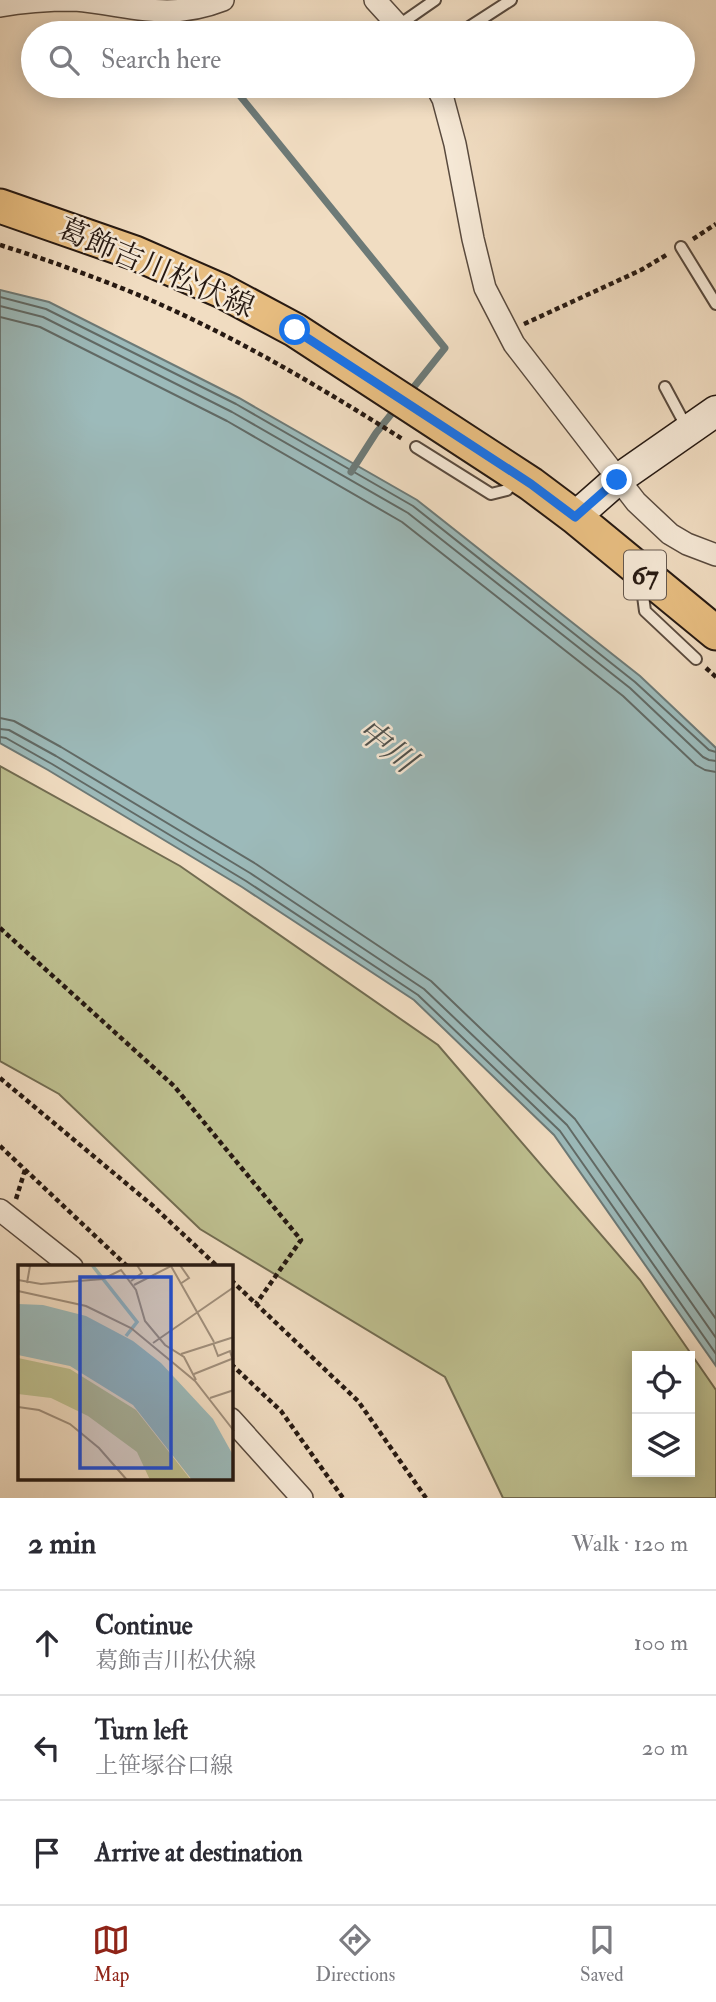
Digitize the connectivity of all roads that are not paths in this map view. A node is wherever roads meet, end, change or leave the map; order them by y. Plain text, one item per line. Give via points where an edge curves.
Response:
1 (223, 0) edge
2 (375, 0) edge
3 (435, 0) edge
4 (511, 0) edge
5 (0, 6) edge
6 (394, 21) edge
7 (410, 21) edge
8 (479, 21) edge
9 (442, 98) edge
10 (0, 206) edge
11 (681, 247) road end
12 (716, 304) edge
13 (665, 387) dead end
14 (716, 411) edge
15 (689, 430) junction
16 (416, 447) road end
17 (517, 475) junction
18 (617, 480) junction
19 (575, 517) junction
20 (716, 555) edge
21 (654, 582) junction
22 (716, 633) edge
23 (696, 659) dead end
24 (0, 1210) edge
25 (69, 1265) edge
26 (233, 1421) edge
27 (302, 1498) edge

1 - 5 street via 176,12 73,0
2 - 6 street
3 - 7 lane
4 - 8 lane
9 - 18 street via 485,288 514,344
10 - 17 main road, 葛飾吉川松伏線 / 67 via 135,253 222,291 295,330
11 - 12 lane
13 - 15 lane
14 - 15 main road
15 - 18 main road
16 - 17 lane via 491,494 507,489
17 - 19 main road, 葛飾吉川松伏線 / 67
18 - 19 main road
18 - 20 street via 670,534
19 - 21 main road, 葛飾吉川松伏線 / 67
21 - 22 main road, 葛飾吉川松伏線 / 67
21 - 23 lane via 643,596 645,611
24 - 25 street
26 - 27 street

